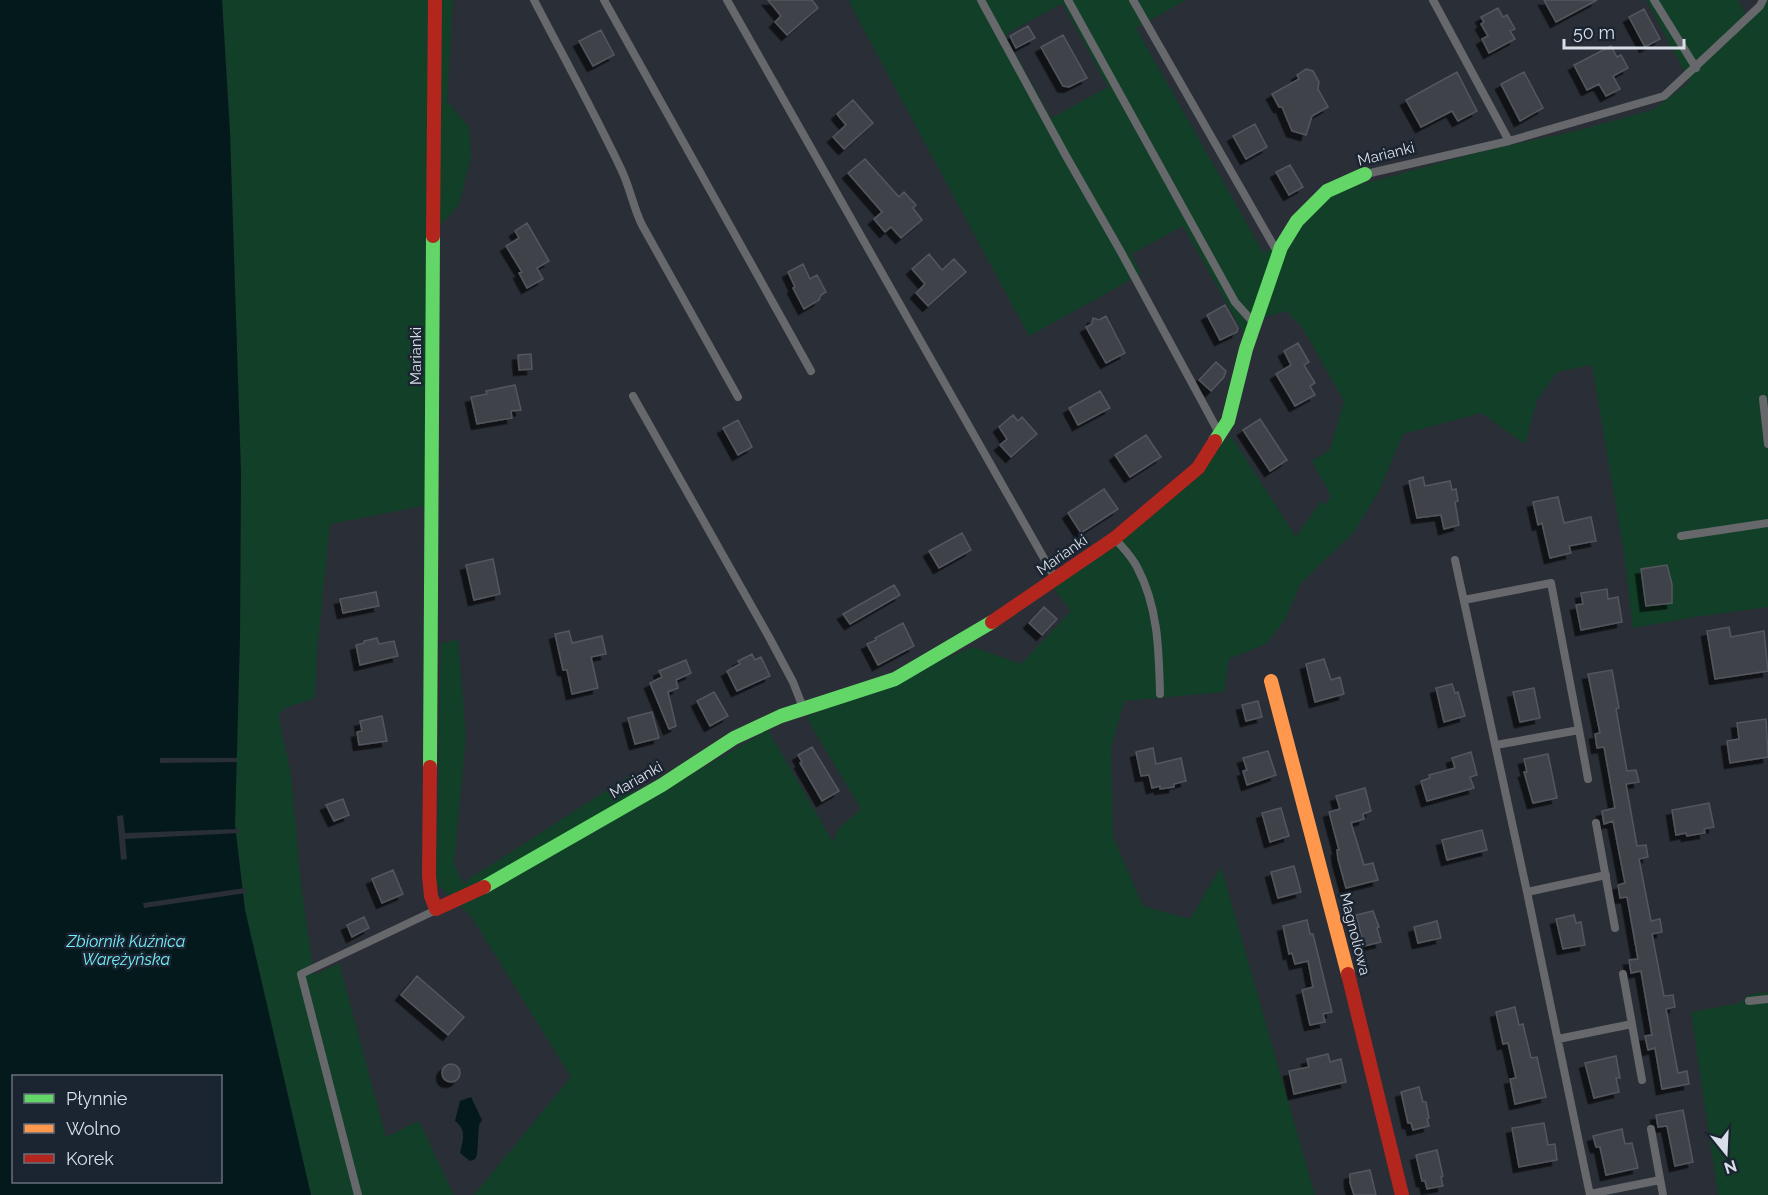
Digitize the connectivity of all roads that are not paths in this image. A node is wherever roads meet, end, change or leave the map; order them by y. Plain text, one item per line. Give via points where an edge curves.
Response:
1 (435, 0) edge
2 (534, 0) edge
3 (604, 0) edge
4 (727, 0) edge
5 (981, 0) edge
6 (1068, 0) edge
7 (1133, 0) edge
8 (1433, 0) edge
9 (1654, 0) edge
10 (1763, 0) edge
11 (1696, 68) junction
12 (1509, 141) junction
13 (1365, 174) joint
14 (1278, 254) junction
15 (1254, 324) junction
16 (811, 371) dead end
17 (633, 396) dead end
18 (738, 398) dead end
19 (1763, 399) dead end
20 (1220, 435) junction
21 (1768, 444) edge
22 (1768, 523) edge
23 (1681, 536) dead end
24 (1115, 538) junction
25 (1455, 560) dead end
26 (1056, 579) junction
27 (1464, 600) junction
28 (1271, 681) dead end
29 (1160, 694) dead end
30 (804, 709) junction
31 (1579, 730) junction
32 (1496, 745) junction
33 (1588, 779) dead end
34 (1596, 823) dead end
35 (1606, 875) junction
36 (1527, 892) junction
37 (436, 909) junction
38 (1616, 928) dead end
39 (1623, 974) dead end
40 (1768, 999) edge
41 (1749, 1001) dead end
42 (1632, 1024) junction
43 (1558, 1039) junction
44 (1642, 1080) dead end
45 (1651, 1130) dead end
46 (1660, 1180) junction
47 (358, 1195) edge
48 (1402, 1195) edge
49 (1590, 1195) edge
50 (1663, 1195) edge

1 - 37 street, Marianki via 429,876
2 - 18 lane via 609,143 629,186 634,209
3 - 16 lane
4 - 26 lane
5 - 20 lane
6 - 15 lane via 1235,302
7 - 14 lane
8 - 12 lane
9 - 11 lane
10 - 11 lane, Marianki
11 - 12 lane, Marianki via 1664,96
12 - 13 lane, Marianki
13 - 14 street, Marianki via 1327,191 1297,221
14 - 15 street, Marianki
15 - 20 street, Marianki via 1228,421
17 - 30 lane via 793,682
19 - 21 lane
20 - 24 street, Marianki via 1198,468
22 - 23 lane
24 - 26 street, Marianki
24 - 29 lane via 1137,566 1153,606
25 - 27 lane
26 - 30 street, Marianki via 979,631 896,679
27 - 31 lane via 1551,584
27 - 32 lane
28 - 48 street, Magnoliowa
30 - 37 street, Marianki via 734,738 662,785 485,886
31 - 32 lane
31 - 33 lane
32 - 36 lane
34 - 35 lane
35 - 36 lane
35 - 38 lane
36 - 43 lane
37 - 47 lane via 301,974
39 - 42 lane
40 - 41 lane
42 - 43 lane
42 - 44 lane
43 - 49 lane
45 - 46 lane
46 - 49 lane
46 - 50 lane

